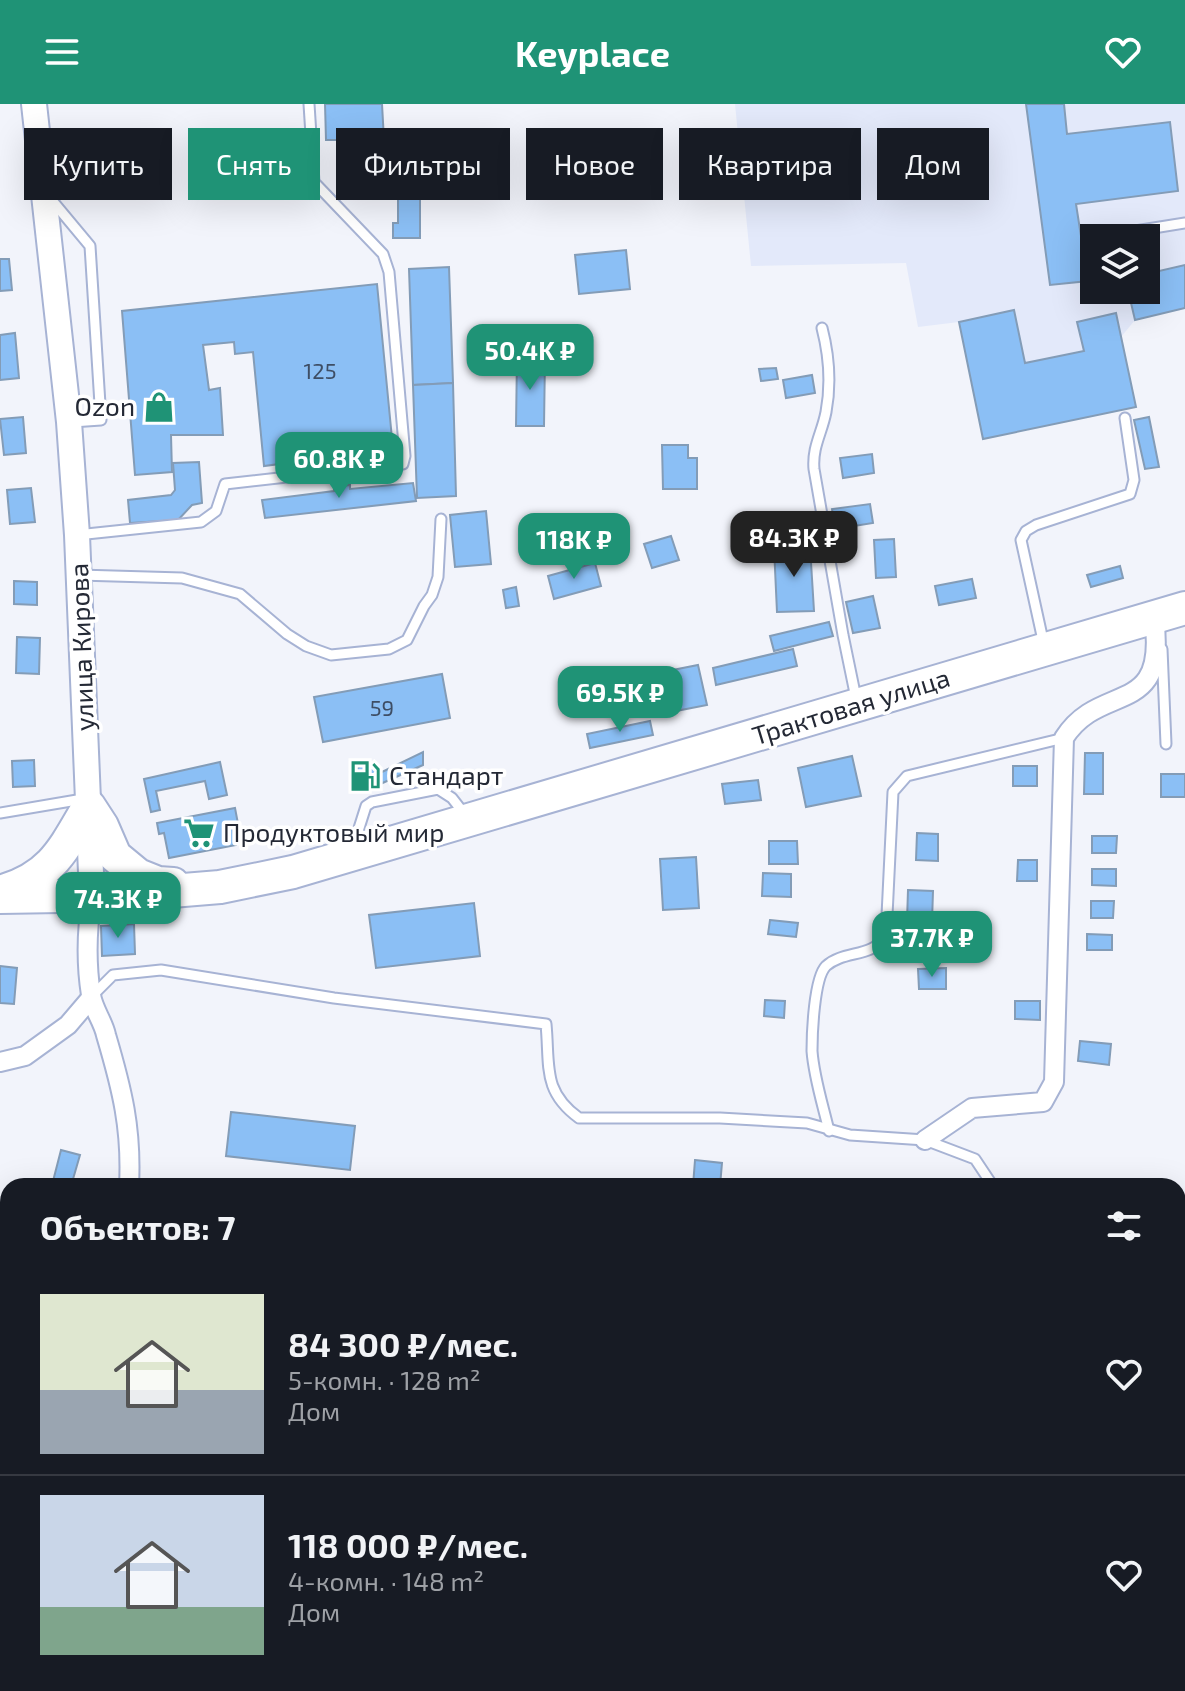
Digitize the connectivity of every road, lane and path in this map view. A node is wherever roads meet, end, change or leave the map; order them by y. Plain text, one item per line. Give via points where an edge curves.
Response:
1 (34, 104) edge
2 (309, 104) edge
3 (37, 128) edge
4 (46, 200) edge
5 (51, 200) edge
6 (1185, 223) edge
7 (1160, 227) edge
8 (822, 328) dead end
9 (1125, 418) dead end
10 (69, 422) junction
11 (441, 519) dead end
12 (77, 535) junction
13 (79, 575) junction
14 (1185, 608) edge
15 (1156, 631) junction
16 (1045, 648) junction
17 (858, 705) junction
18 (1064, 738) junction
19 (1166, 744) dead end
20 (89, 802) junction
21 (0, 813) edge
22 (471, 822) junction
23 (349, 857) junction
24 (220, 887) junction
25 (0, 894) edge
26 (92, 897) junction
27 (91, 998) junction
28 (0, 1062) edge
29 (829, 1131) junction
30 (925, 1140) junction
31 (129, 1178) edge
32 (988, 1178) edge

1 - 3 street, улица Кирова
2 - 12 lane via 314,182 383,254 389,272 403,464 225,484 216,511 201,522
4 - 10 street, улица Кирова
5 - 10 lane via 90,246 101,420
6 - 7 lane
8 - 17 lane via 829,354 826,412 812,452
9 - 16 lane via 1134,480 1130,494 1036,525 1021,540
10 - 12 street, улица Кирова
11 - 13 lane via 432,595 407,640 389,649 331,655 287,634 240,594 182,578
12 - 13 street, улица Кирова
13 - 20 street, улица Кирова
14 - 15 highway, Трактовая улица
15 - 16 highway, Трактовая улица
15 - 18 street via 1147,682 1131,695 1082,716
15 - 19 lane via 1162,649
16 - 17 highway, Трактовая улица
17 - 22 highway, Трактовая улица
18 - 29 lane via 907,776 893,792 886,936 872,949 826,967 817,986 812,1051
18 - 30 street via 1054,1082 1043,1102 972,1108
20 - 21 lane
20 - 24 highway via 115,856 138,875 158,883
20 - 25 highway via 46,871
20 - 26 street, улица Кирова
22 - 23 highway, Трактовая улица
22 - 23 lane via 438,789 372,802
23 - 24 highway, Трактовая улица
24 - 26 highway, Трактовая улица
25 - 26 highway, Трактовая улица
26 - 27 street, улица Кирова
27 - 28 street via 68,1025 25,1056
27 - 29 lane via 113,975 161,970 546,1024 551,1087 560,1104 579,1118 720,1118 807,1123
27 - 31 street, улица Кирова via 127,1112
29 - 30 lane
30 - 32 lane via 975,1159

